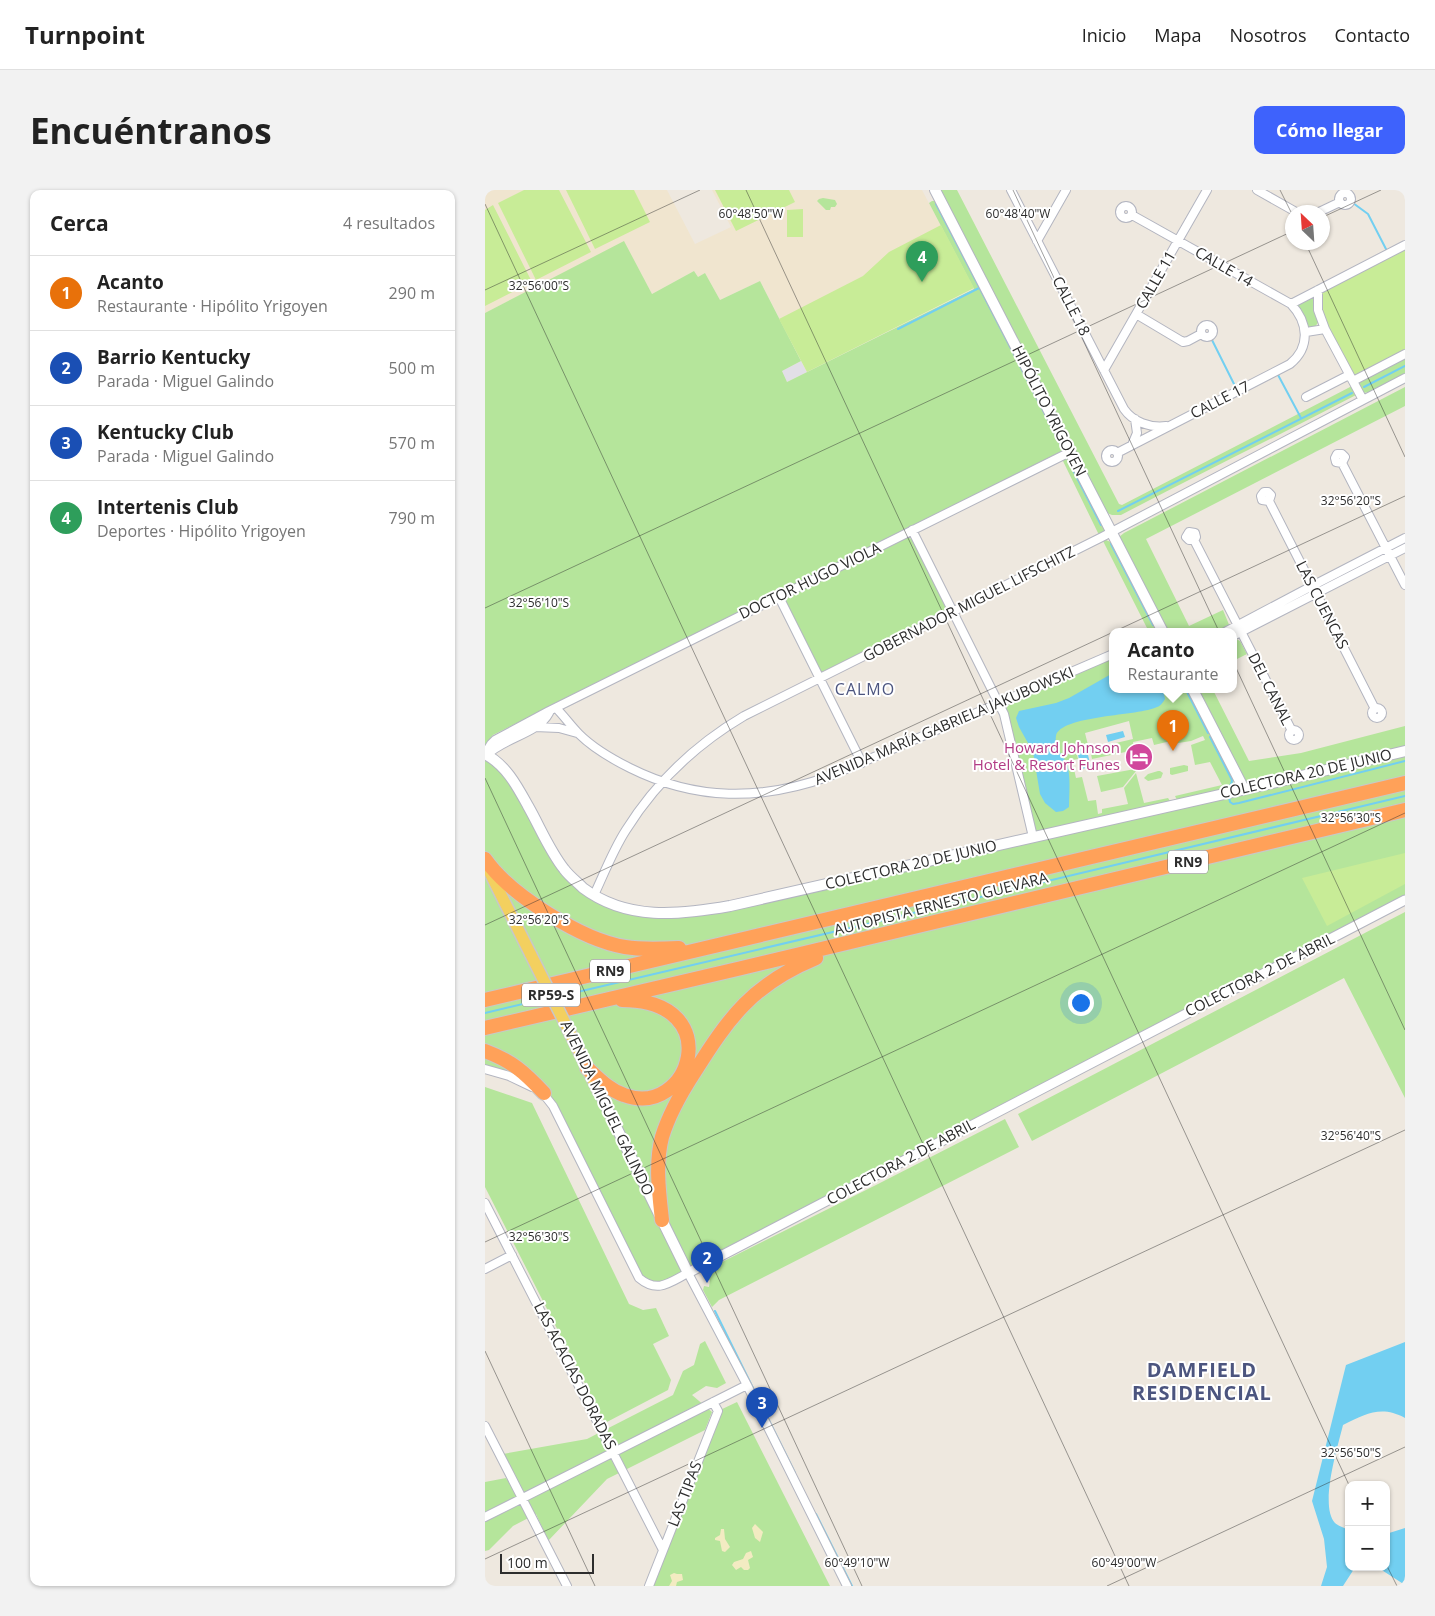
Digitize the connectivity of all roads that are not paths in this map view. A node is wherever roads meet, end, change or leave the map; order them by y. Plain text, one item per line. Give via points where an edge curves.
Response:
1 (935, 190) edge
2 (1011, 190) edge
3 (1066, 190) edge
4 (1207, 190) edge
5 (1257, 190) edge
6 (1339, 202) dead end
7 (1285, 206) edge
8 (1330, 206) edge
9 (1132, 215) dead end
10 (1037, 241) junction
11 (1178, 241) junction
12 (1405, 245) edge
13 (1318, 290) junction
14 (1291, 304) junction
15 (1136, 314) junction
16 (1325, 328) junction
17 (1306, 332) junction
18 (1201, 334) dead end
19 (1405, 354) edge
20 (1104, 370) junction
21 (1351, 378) junction
22 (1405, 378) edge
23 (1306, 397) dead end
24 (1363, 400) junction
25 (1135, 419) junction
26 (1170, 426) junction
27 (1132, 445) junction
28 (1070, 452) junction
29 (1117, 453) dead end
30 (1342, 463) dead end
31 (1269, 501) dead end
32 (912, 530) junction
33 (1111, 532) junction
34 (1405, 538) edge
35 (1194, 540) dead end
36 (1386, 548) junction
37 (1405, 548) edge
38 (1390, 556) junction
39 (1405, 584) edge
40 (1312, 586) junction
41 (1316, 594) junction
42 (779, 597) junction
43 (953, 612) junction
44 (1161, 628) edge
45 (1239, 629) junction
46 (1237, 631) edge
47 (1109, 656) edge
48 (820, 678) junction
49 (1195, 693) edge
50 (999, 703) junction
51 (1375, 709) dead end
52 (553, 710) junction
53 (535, 727) junction
54 (569, 730) junction
55 (1292, 731) dead end
56 (579, 734) junction
57 (1405, 751) edge
58 (485, 755) edge
59 (862, 763) junction
60 (662, 782) junction
61 (1405, 782) edge
62 (1244, 788) junction
63 (1405, 810) edge
64 (1033, 837) junction
65 (485, 861) edge
66 (594, 896) junction
67 (1405, 900) edge
68 (734, 942) junction
69 (846, 944) junction
70 (485, 1000) edge
71 (604, 1001) junction
72 (485, 1028) edge
73 (485, 1051) edge
74 (587, 1068) junction
75 (485, 1069) edge
76 (688, 1083) junction
77 (599, 1092) junction
78 (544, 1093) junction
79 (485, 1204) edge
80 (662, 1220) junction
81 (512, 1255) junction
82 (485, 1269) edge
83 (688, 1273) junction
84 (747, 1385) junction
85 (713, 1402) junction
86 (485, 1426) edge
87 (614, 1452) junction
88 (522, 1499) junction
89 (485, 1517) edge
90 (663, 1550) junction
91 (567, 1586) edge
92 (649, 1586) edge
93 (847, 1586) edge

1 - 28 main road, HIPÓLITO YRIGOYEN
2 - 10 street, CALLE 18
3 - 10 street
4 - 11 street, CALLE 11
5 - 7 street
6 - 8 street
9 - 11 street, CALLE 14
10 - 20 street, CALLE 18
11 - 14 street, CALLE 14
11 - 15 street, CALLE 11
12 - 13 street
13 - 14 street
13 - 16 street via 1318,310
14 - 17 street
15 - 18 street via 1183,342
15 - 20 street, CALLE 11
16 - 17 street
16 - 21 street
17 - 26 street, CALLE 17 via 1301,350 1290,364
19 - 21 street
20 - 25 street, CALLE 18 via 1124,409
21 - 23 street
21 - 24 street
22 - 24 street, GOBERNADOR MIGUEL LIFSCHITZ
24 - 33 street, GOBERNADOR MIGUEL LIFSCHITZ
25 - 26 street via 1152,426
25 - 27 street via 1137,433
26 - 27 street, CALLE 17
27 - 29 street, CALLE 17
28 - 32 street, DOCTOR HUGO VIOLA
28 - 33 main road, HIPÓLITO YRIGOYEN
30 - 36 street
31 - 40 street, LAS CUENCAS
32 - 42 street, DOCTOR HUGO VIOLA
32 - 43 street
33 - 43 street, GOBERNADOR MIGUEL LIFSCHITZ
33 - 44 main road, HIPÓLITO YRIGOYEN
34 - 36 street
35 - 45 street, DEL CANAL
36 - 38 street
36 - 40 street
37 - 38 street
38 - 39 street
38 - 41 street
40 - 41 street, LAS CUENCAS
40 - 45 street
41 - 45 street
41 - 51 street, LAS CUENCAS
42 - 48 street
42 - 52 street, DOCTOR HUGO VIOLA
43 - 48 street, GOBERNADOR MIGUEL LIFSCHITZ
43 - 50 street
45 - 46 street
45 - 55 street, DEL CANAL
47 - 50 street, AVENIDA MARÍA GABRIELA JAKUBOWSKI
48 - 59 street
48 - 60 street, GOBERNADOR MIGUEL LIFSCHITZ via 728,726 692,752
49 - 62 main road
50 - 59 street, AVENIDA MARÍA GABRIELA JAKUBOWSKI
50 - 64 street
52 - 53 street, DOCTOR HUGO VIOLA
52 - 54 street
52 - 56 street, AVENIDA MARÍA GABRIELA JAKUBOWSKI
52 - 58 street, DOCTOR HUGO VIOLA via 495,740
53 - 54 street, AVENIDA MARÍA GABRIELA JAKUBOWSKI
53 - 58 street, DOCTOR HUGO VIOLA
54 - 56 street, AVENIDA MARÍA GABRIELA JAKUBOWSKI
56 - 60 street, AVENIDA MARÍA GABRIELA JAKUBOWSKI via 611,758
57 - 62 main road, COLECTORA 20 DE JUNIO
58 - 66 main road, COLECTORA 20 DE JUNIO via 509,774 566,871
59 - 60 street, AVENIDA MARÍA GABRIELA JAKUBOWSKI via 811,783 763,794 703,792
60 - 66 street, GOBERNADOR MIGUEL LIFSCHITZ via 625,830
61 - 68 highway, AUTOPISTA ERNESTO GUEVARA / RN9
62 - 64 main road, COLECTORA 20 DE JUNIO
63 - 69 highway, AUTOPISTA ERNESTO GUEVARA / RN9
64 - 66 main road, COLECTORA 20 DE JUNIO via 701,911 643,913 617,907
65 - 68 highway via 526,899 597,940 625,947 656,949
65 - 74 main road, AVENIDA MIGUEL GALINDO / RP59-S, bridge
67 - 83 street, COLECTORA 2 DE ABRIL
68 - 70 highway, AUTOPISTA ERNESTO GUEVARA / RN9
69 - 71 highway, AUTOPISTA ERNESTO GUEVARA / RN9
69 - 76 highway via 791,969 762,988 730,1019
71 - 72 highway, AUTOPISTA ERNESTO GUEVARA / RN9
71 - 74 highway via 631,1000 666,1008 683,1026 689,1053 675,1084 669,1090 647,1098 625,1096 614,1091
73 - 78 highway via 521,1070
74 - 77 main road, AVENIDA MIGUEL GALINDO / RP59-S
75 - 78 street via 509,1076
76 - 77 highway via 661,1104 651,1106 629,1105
76 - 80 highway via 662,1138 658,1189
77 - 80 main road, AVENIDA MIGUEL GALINDO / RP59-S
78 - 83 street, COLECTORA 2 DE ABRIL via 639,1278 658,1287
79 - 81 street, LAS ACACIAS DORADAS
80 - 83 main road, AVENIDA MIGUEL GALINDO / RP59-S
81 - 82 street
81 - 87 street, LAS ACACIAS DORADAS
83 - 84 street
84 - 85 street
84 - 93 street
85 - 87 street
85 - 90 street, LAS TIPAS via 718,1412
86 - 88 street
87 - 88 street
87 - 90 street, LAS ACACIAS DORADAS
88 - 89 street
88 - 91 street
90 - 92 street, LAS TIPAS

